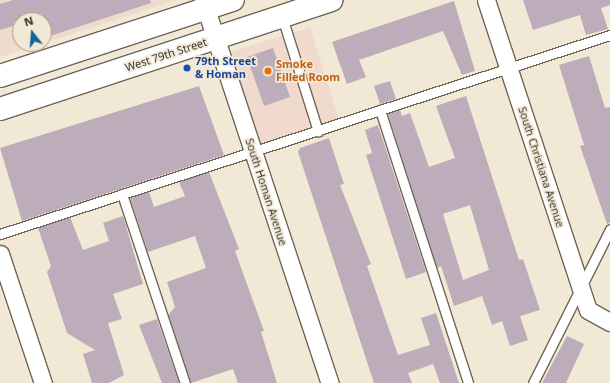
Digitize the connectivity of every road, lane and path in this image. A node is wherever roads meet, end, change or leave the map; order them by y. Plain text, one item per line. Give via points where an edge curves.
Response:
1 (233, 0) edge
2 (332, 0) edge
3 (486, 0) edge
4 (204, 4) edge
5 (282, 17) junction
6 (610, 35) edge
7 (216, 39) junction
8 (508, 68) junction
9 (0, 76) edge
10 (0, 109) edge
11 (380, 110) junction
12 (318, 130) junction
13 (253, 152) junction
14 (122, 194) junction
15 (610, 229) edge
16 (0, 234) edge
17 (0, 254) edge
18 (581, 288) junction
19 (610, 322) edge
20 (43, 383) edge
21 (185, 383) edge
22 (330, 383) edge
23 (468, 383) edge
24 (533, 383) edge

1 - 4 main road
2 - 5 main road, West 79th Street
3 - 8 street, South Christiana Avenue
4 - 7 street, South Homan Avenue
4 - 9 main road
5 - 7 main road, West 79th Street
5 - 12 lane
6 - 8 lane
7 - 10 main road, West 79th Street
7 - 13 street, South Homan Avenue
8 - 11 lane
8 - 18 street, South Christiana Avenue
11 - 12 lane
11 - 23 lane
12 - 13 lane
13 - 14 lane
13 - 22 street, South Homan Avenue
14 - 16 lane
14 - 21 lane
15 - 18 lane
17 - 20 street
18 - 19 street, South Christiana Avenue via 588,310
18 - 24 lane

